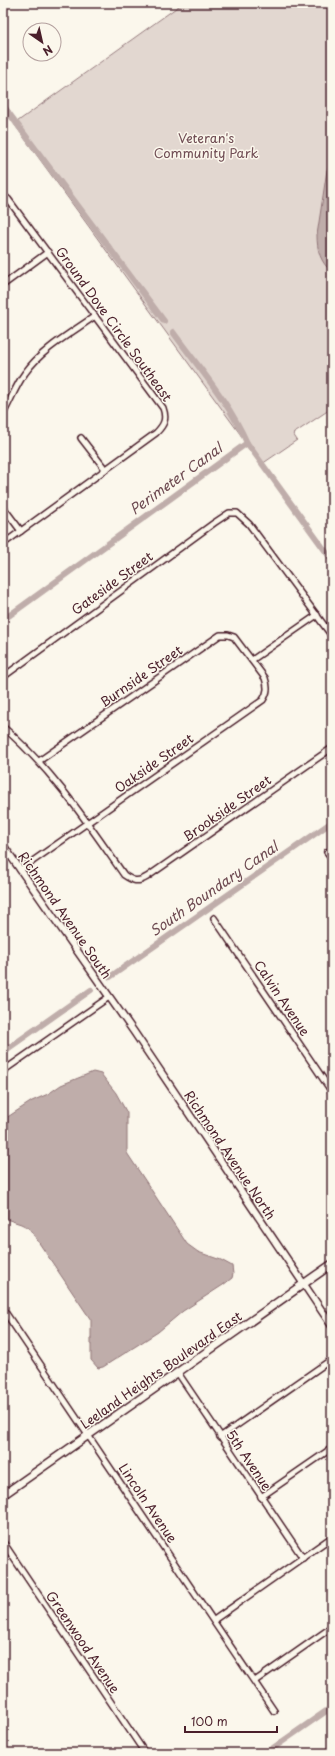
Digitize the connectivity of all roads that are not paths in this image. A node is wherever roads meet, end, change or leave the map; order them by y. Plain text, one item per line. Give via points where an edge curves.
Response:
1 (3, 195) edge
2 (48, 252) junction
3 (3, 286) edge
4 (95, 316) junction
5 (3, 414) edge
6 (81, 438) dead end
7 (105, 469) junction
8 (3, 507) edge
9 (21, 531) junction
10 (3, 544) edge
11 (317, 615) junction
12 (332, 636) edge
13 (252, 660) junction
14 (3, 677) edge
15 (3, 727) edge
16 (332, 748) edge
17 (39, 762) junction
18 (88, 823) junction
19 (3, 845) edge
20 (327, 852) dead end
21 (332, 858) edge
22 (20, 870) junction
23 (214, 918) dead end
24 (109, 997) junction
25 (3, 1071) edge
26 (332, 1092) edge
27 (332, 1264) edge
28 (304, 1284) junction
29 (3, 1309) edge
30 (332, 1326) edge
31 (332, 1359) edge
32 (178, 1373) junction
33 (88, 1435) junction
34 (220, 1437) junction
35 (332, 1448) edge
36 (3, 1495) edge
37 (261, 1497) junction
38 (332, 1538) edge
39 (3, 1542) edge
40 (303, 1558) junction
41 (214, 1620) junction
42 (332, 1627) edge
43 (255, 1681) junction
44 (274, 1710) dead end
45 (145, 1753) edge

1 - 2 street, Ground Dove Circle Southeast
2 - 3 street
2 - 4 street, Ground Dove Circle Southeast
4 - 5 street via 32,364 19,382
4 - 7 street, Ground Dove Circle Southeast via 166,415 165,422 156,433
6 - 7 street
7 - 9 street, Ground Dove Circle Southeast
8 - 9 street
9 - 10 street, Ground Dove Circle Southeast
11 - 12 street
11 - 13 street
11 - 14 street, Gateside Street via 249,524 238,513 229,513
13 - 17 street, Burnside Street via 234,637 220,635
13 - 18 street, Oakside Street via 268,685 268,693 263,700
15 - 17 street
16 - 18 street, Brookside Street via 141,881 134,881 124,875
17 - 18 street
18 - 22 street, Oakside Street
19 - 22 street, Richmond Avenue South
20 - 21 street
22 - 24 street, Richmond Avenue South
23 - 26 street, Calvin Avenue
24 - 25 street
24 - 28 street, Richmond Avenue North
27 - 28 main road, Leeland Heights Boulevard East
28 - 30 street, Richmond Avenue North
28 - 32 main road, Leeland Heights Boulevard East
29 - 33 street, Lincoln Avenue
31 - 34 street
32 - 33 main road, Leeland Heights Boulevard East
32 - 34 street, 5th Avenue
33 - 36 main road, Leeland Heights Boulevard East
33 - 41 street, Lincoln Avenue
34 - 37 street, 5th Avenue
35 - 37 street
37 - 40 street, 5th Avenue
38 - 40 street
39 - 45 street, Greenwood Avenue
40 - 41 street
41 - 43 street, Lincoln Avenue
42 - 43 street
43 - 44 street, Lincoln Avenue

